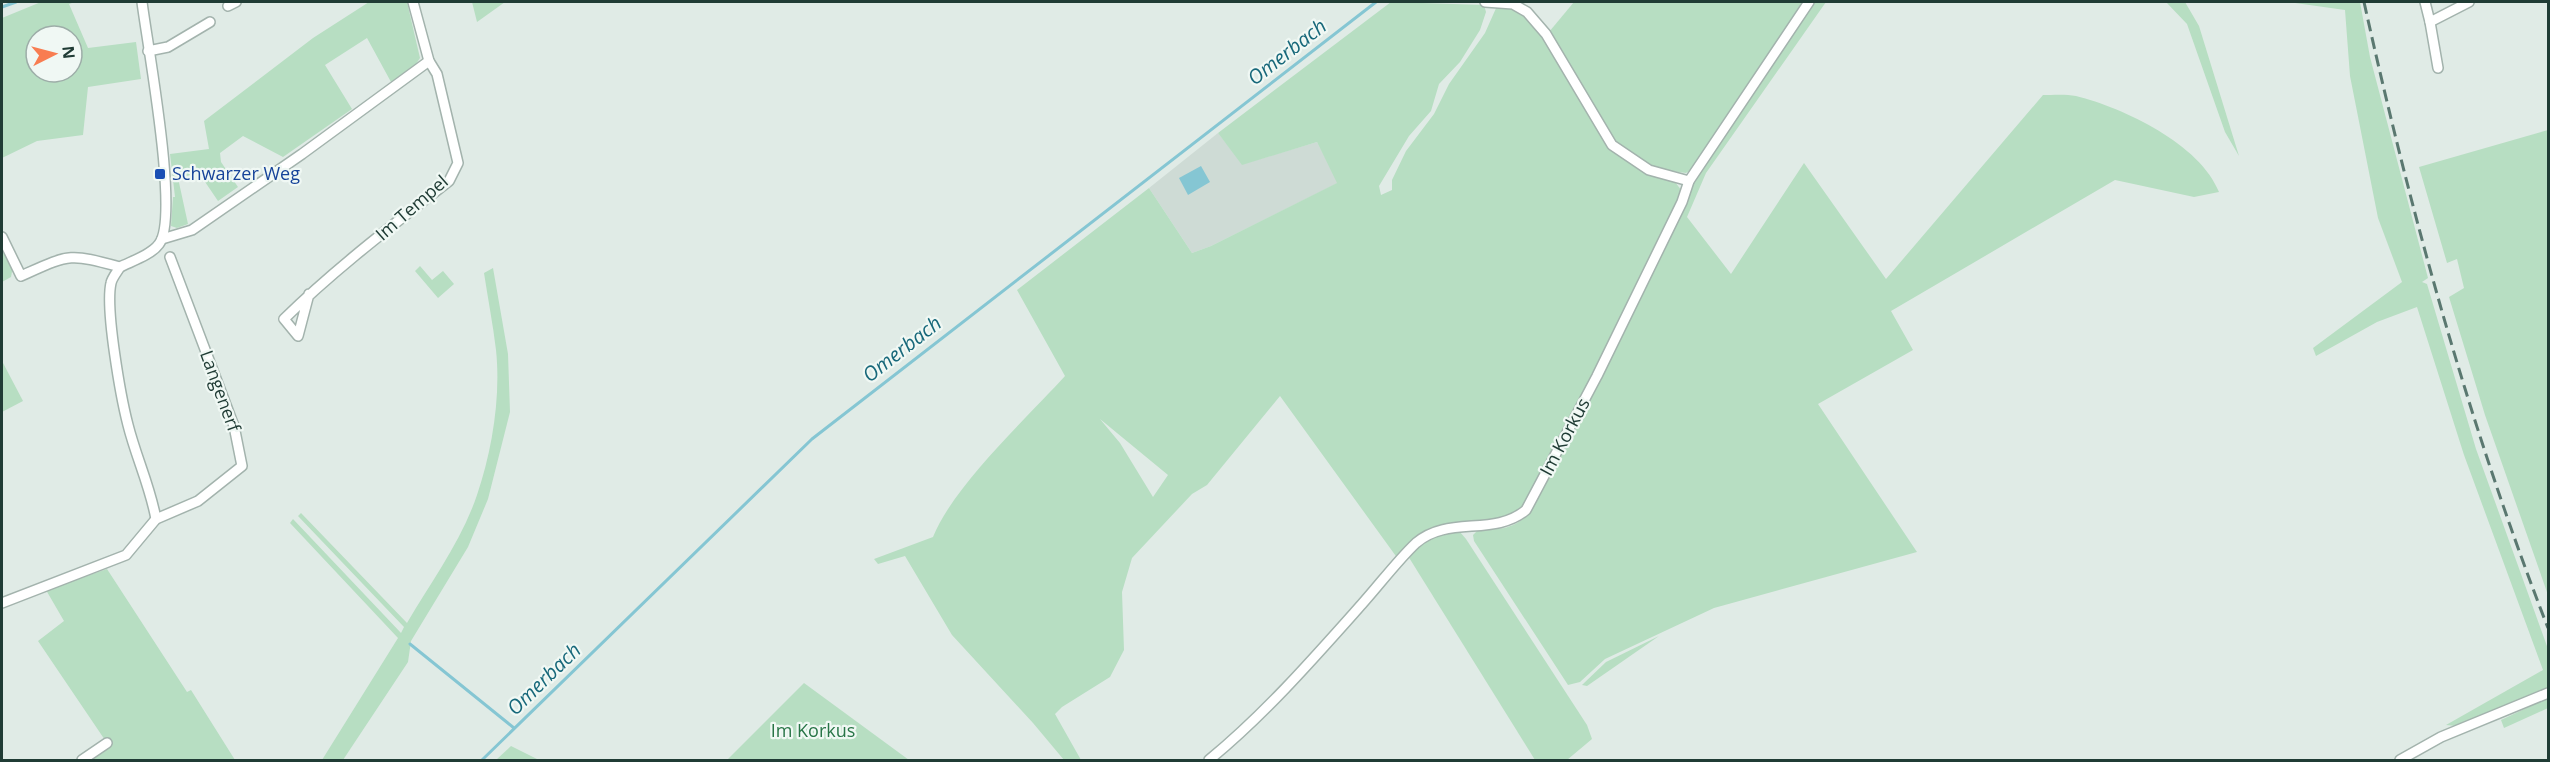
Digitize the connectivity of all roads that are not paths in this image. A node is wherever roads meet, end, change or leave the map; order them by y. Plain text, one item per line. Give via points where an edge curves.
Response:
1 (142, 2) edge
2 (413, 2) edge
3 (1485, 2) edge
4 (1809, 2) edge
5 (2426, 2) edge
6 (2469, 2) edge
7 (210, 22) dead end
8 (2430, 22) junction
9 (148, 51) junction
10 (429, 62) junction
11 (2438, 68) dead end
12 (1689, 182) junction
13 (2, 237) edge
14 (162, 239) junction
15 (170, 257) dead end
16 (120, 267) junction
17 (309, 294) dead end
18 (156, 519) junction
19 (2, 603) edge
20 (2548, 693) edge
21 (107, 743) dead end
22 (82, 760) edge
23 (1209, 760) edge
24 (2400, 760) edge

1 - 9 street
2 - 10 street, Im Tempel
3 - 12 street via 1513,4 1527,12 1551,41 1612,146 1649,170
4 - 12 street, Im Korkus
5 - 8 street
6 - 8 street
7 - 9 street via 168,47
8 - 11 street
9 - 14 street via 166,172 167,212
10 - 14 street via 192,230
10 - 17 street, Im Tempel via 437,74 458,163 449,181
12 - 23 street, Im Korkus via 1597,376 1526,510 1504,523 1443,528 1416,543 1252,723
13 - 16 street via 21,276 63,257 79,256
14 - 16 street via 154,249
15 - 18 street, Langenerf via 234,426 242,466 198,501
16 - 18 street via 111,281 110,296 118,374 128,427 147,478
18 - 19 street via 126,555
20 - 24 street via 2441,737
21 - 22 street

